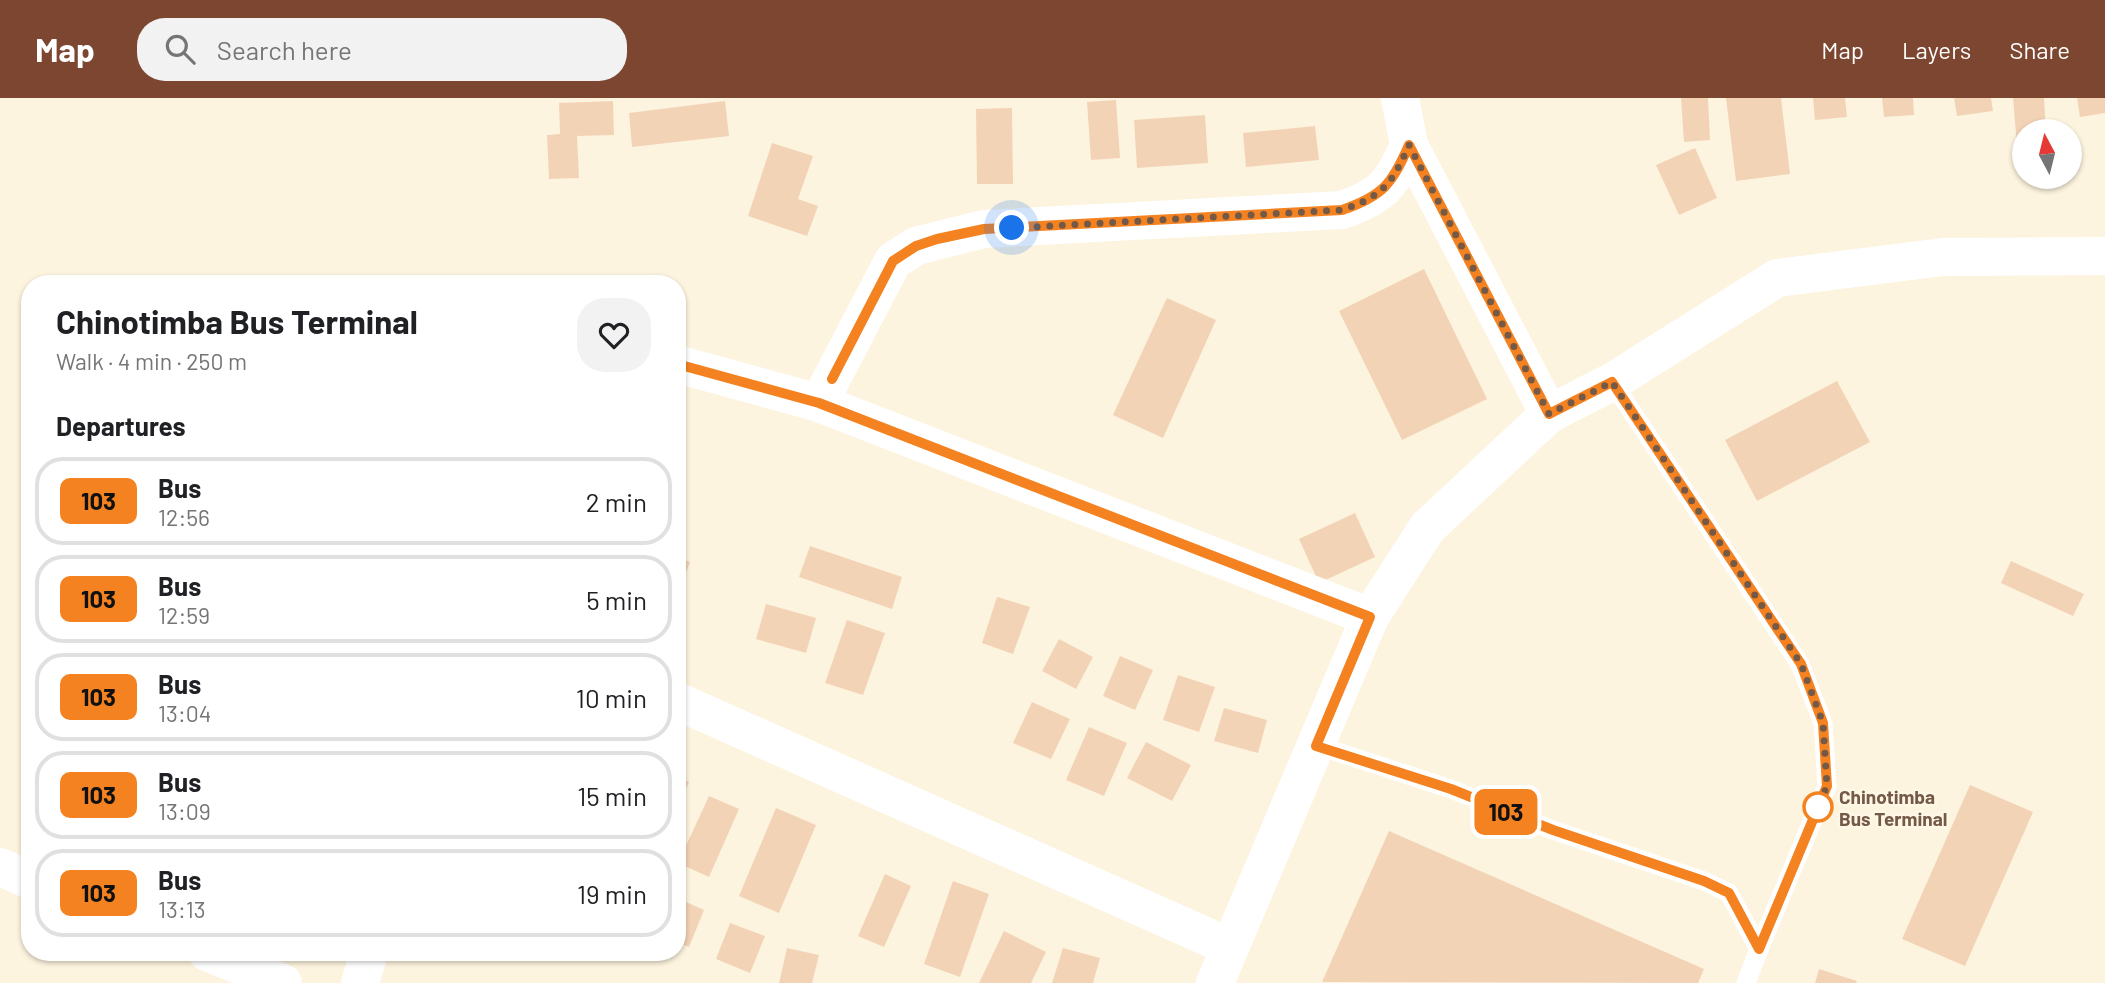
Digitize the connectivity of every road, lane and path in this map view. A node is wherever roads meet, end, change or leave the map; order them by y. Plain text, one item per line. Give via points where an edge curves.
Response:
1 (1400, 98) edge
2 (1409, 145) junction
3 (2105, 256) edge
4 (686, 366) edge
5 (1612, 382) junction
6 (819, 403) junction
7 (1549, 414) junction
8 (1370, 617) junction
9 (686, 705) edge
10 (1316, 746) junction
11 (0, 867) edge
12 (21, 876) edge
13 (1230, 947) junction
14 (1759, 949) junction
15 (229, 961) edge
16 (366, 961) edge
17 (283, 983) edge
18 (360, 983) edge
19 (1216, 983) edge
20 (1746, 983) edge

1 - 2 street
2 - 6 street via 1394,180 1371,200 1342,210 984,229 916,246 893,261
2 - 7 street
3 - 5 street via 1943,257 1777,278
4 - 6 street
5 - 7 street
5 - 14 lane via 1801,664 1823,723 1827,786
6 - 8 street
7 - 8 street via 1427,528
8 - 10 street
9 - 13 street
10 - 13 street
10 - 14 lane via 1451,789 1553,830 1704,881 1729,893
11 - 12 street
13 - 19 street
14 - 20 lane
15 - 17 street
16 - 18 street

